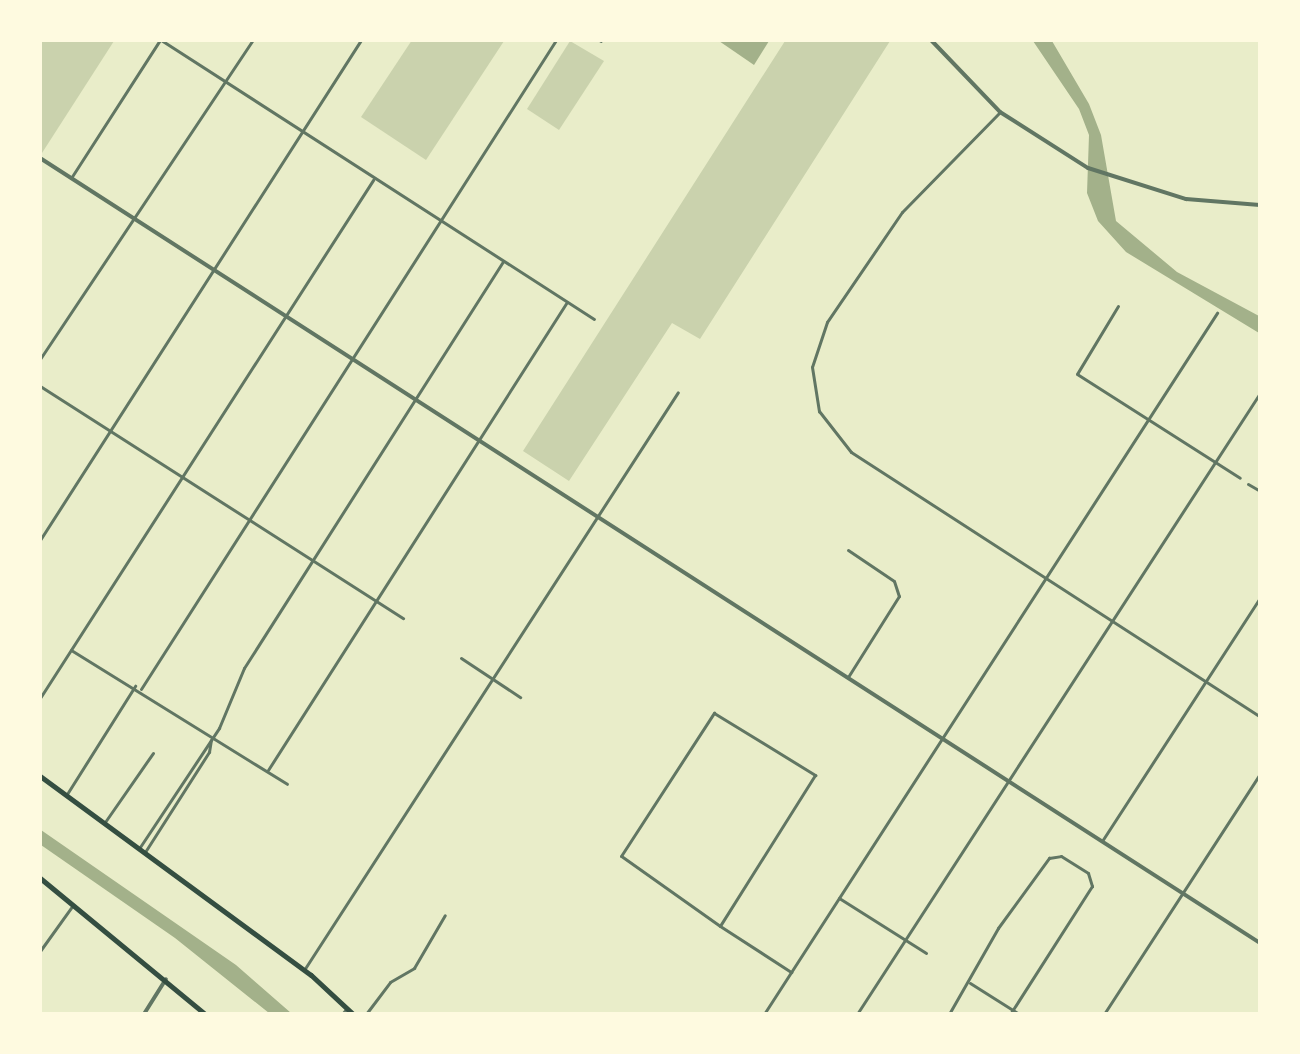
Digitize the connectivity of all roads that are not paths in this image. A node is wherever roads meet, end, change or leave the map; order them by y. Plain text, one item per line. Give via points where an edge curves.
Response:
1 (253, 40) edge
2 (362, 40) edge
3 (556, 40) edge
4 (931, 40) edge
5 (161, 41) edge
6 (225, 83) junction
7 (1000, 112) junction
8 (302, 133) junction
9 (40, 158) edge
10 (71, 178) junction
11 (373, 180) junction
12 (1260, 205) edge
13 (133, 218) junction
14 (440, 221) junction
15 (504, 262) junction
16 (214, 271) junction
17 (567, 302) junction
18 (1118, 306) dead end
19 (1217, 313) dead end
20 (285, 317) junction
21 (594, 319) dead end
22 (40, 359) edge
23 (352, 359) junction
24 (40, 386) edge
25 (678, 392) dead end
26 (1260, 393) edge
27 (416, 399) junction
28 (1149, 420) junction
29 (111, 431) junction
30 (479, 440) junction
31 (1215, 462) junction
32 (182, 477) junction
33 (1240, 478) dead end
34 (1248, 484) dead end
35 (1260, 491) edge
36 (598, 517) junction
37 (249, 519) junction
38 (40, 540) edge
39 (848, 550) dead end
40 (313, 560) junction
41 (1046, 578) junction
42 (1260, 598) edge
43 (376, 601) junction
44 (403, 618) dead end
45 (1112, 621) junction
46 (71, 650) junction
47 (461, 658) dead end
48 (848, 677) junction
49 (493, 679) junction
50 (1206, 681) junction
51 (135, 686) junction
52 (141, 689) junction
53 (520, 697) dead end
54 (40, 698) edge
55 (1260, 717) edge
56 (211, 738) junction
57 (942, 738) junction
58 (153, 753) dead end
59 (268, 770) junction
60 (1260, 774) edge
61 (40, 776) edge
62 (1008, 780) junction
63 (287, 784) dead end
64 (68, 794) junction
65 (105, 822) junction
66 (1102, 841) junction
67 (140, 847) junction
68 (146, 852) junction
69 (40, 878) edge
70 (1183, 893) junction
71 (839, 898) junction
72 (74, 903) junction
73 (445, 915) dead end
74 (720, 926) junction
75 (905, 940) junction
76 (1260, 943) edge
77 (40, 951) edge
78 (926, 953) dead end
79 (304, 970) junction
80 (791, 972) junction
81 (166, 979) junction
82 (970, 983) junction
83 (347, 1008) junction
84 (1012, 1009) junction
85 (144, 1014) edge
86 (205, 1014) edge
87 (342, 1014) edge
88 (353, 1014) edge
89 (366, 1014) edge
90 (764, 1014) edge
91 (857, 1014) edge
92 (948, 1014) edge
93 (1010, 1014) edge
94 (1018, 1014) edge
95 (1104, 1014) edge

1 - 6 street
2 - 8 street
3 - 14 street
4 - 7 street
5 - 6 street
5 - 10 street
6 - 8 street
6 - 13 street
7 - 12 street via 1088,168 1114,179 1186,199
7 - 41 street via 902,212 876,246 822,330 812,379 825,422 851,452
8 - 11 street
8 - 16 street
9 - 10 street
10 - 13 street
11 - 14 street
11 - 20 street
13 - 16 street
13 - 22 street
14 - 15 street
14 - 23 street
15 - 17 street
15 - 27 street
16 - 20 street
16 - 29 street
17 - 21 street
17 - 30 street
18 - 28 street via 1076,372
19 - 28 street
20 - 23 street
20 - 32 street
23 - 27 street
23 - 37 street
24 - 29 street
25 - 36 street
26 - 31 street
27 - 30 street
27 - 40 street
28 - 31 street
28 - 41 street
29 - 32 street
29 - 38 street
30 - 36 street
30 - 43 street
31 - 33 street
31 - 45 street
32 - 37 street
32 - 46 street
34 - 35 street
36 - 48 street
36 - 49 street
37 - 40 street
37 - 52 street
39 - 48 street via 894,581 899,596
40 - 43 street
40 - 56 street via 244,668
41 - 45 street
41 - 57 street
42 - 50 street
43 - 44 street
43 - 59 street
45 - 50 street
45 - 62 street
46 - 51 street
46 - 54 street
47 - 49 street
48 - 57 street
49 - 53 street
49 - 79 street
50 - 55 street
50 - 66 street
51 - 52 street
51 - 64 street
52 - 56 street
56 - 59 street
56 - 67 street
56 - 68 street via 209,752
57 - 62 street
57 - 71 street
58 - 65 street
59 - 63 street
60 - 70 street
61 - 64 main road
62 - 66 street
62 - 75 street
64 - 65 main road
65 - 67 main road
66 - 70 street
67 - 68 main road
68 - 79 main road
69 - 72 main road
70 - 76 street
70 - 95 street
71 - 75 street
71 - 80 street
72 - 77 street
72 - 81 main road
73 - 89 street via 414,968 390,982
74 - 74 street via 621,856 714,713 815,776
74 - 80 street
75 - 78 street
75 - 91 street
79 - 83 main road
80 - 90 street
81 - 85 street
81 - 86 main road
82 - 84 street
82 - 84 street via 998,928 1056,855 1092,879
82 - 92 street
83 - 87 street
83 - 88 main road
84 - 93 street
84 - 94 street

